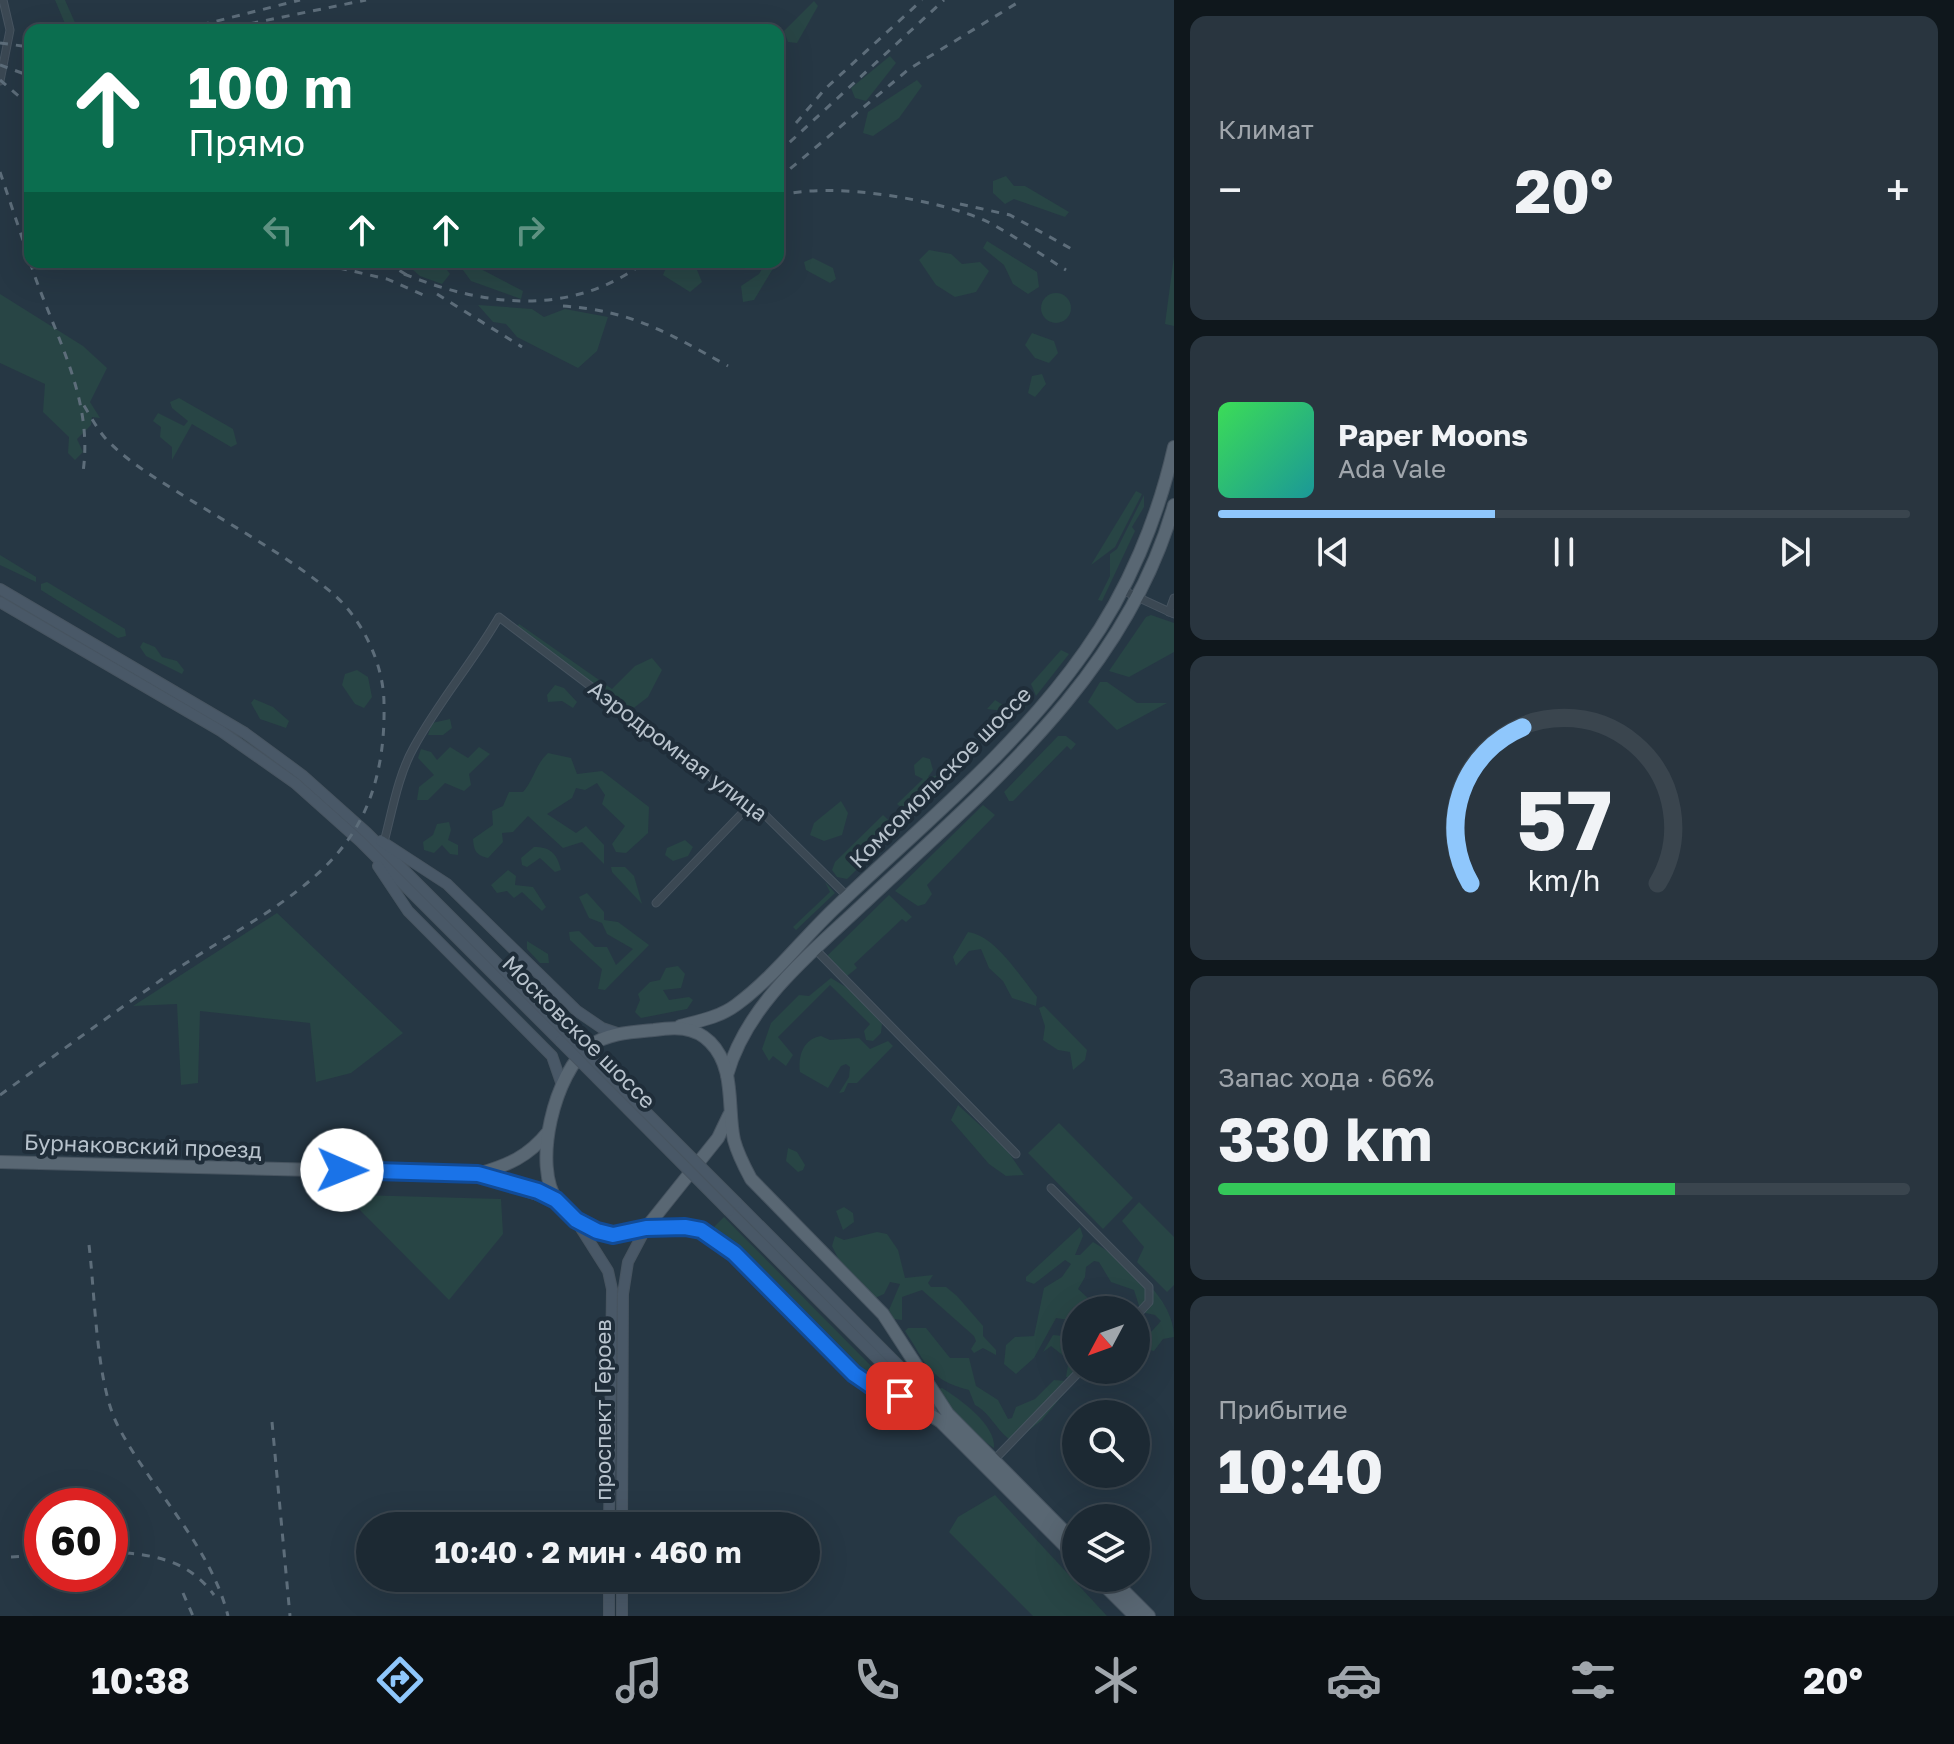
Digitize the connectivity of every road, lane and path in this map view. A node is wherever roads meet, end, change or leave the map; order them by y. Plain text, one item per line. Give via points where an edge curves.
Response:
1 (3, 0) edge
2 (0, 81) edge
3 (1174, 447) edge
4 (1174, 505) edge
5 (0, 589) edge
6 (1122, 590) junction
7 (1139, 598) junction
8 (1174, 598) edge
9 (0, 602) edge
10 (1171, 613) edge
11 (749, 806) junction
12 (364, 837) junction
13 (384, 842) junction
14 (847, 896) junction
15 (656, 903) dead end
16 (815, 949) junction
17 (677, 1027) junction
18 (620, 1034) junction
19 (727, 1075) junction
20 (562, 1085) junction
21 (730, 1109) junction
22 (550, 1130) junction
23 (1016, 1154) dead end
24 (0, 1162) edge
25 (478, 1174) junction
26 (1051, 1188) dead end
27 (556, 1200) junction
28 (576, 1220) junction
29 (646, 1228) junction
30 (1149, 1296) edge
31 (1067, 1384) edge
32 (945, 1418) junction
33 (994, 1460) junction
34 (609, 1512) edge
35 (622, 1512) edge
36 (1062, 1529) edge
37 (1062, 1542) edge
38 (609, 1592) edge
39 (622, 1592) edge
40 (1111, 1592) edge
41 (1125, 1592) edge
42 (609, 1616) edge
43 (622, 1616) edge
44 (1135, 1616) edge
45 (1149, 1616) edge

1 - 2 street via 10,30
3 - 6 main road, Комсомольское шоссе
4 - 7 main road, Комсомольское шоссе
5 - 12 main road, Московское шоссе via 245,733 302,775
6 - 7 street
6 - 14 main road, Комсомольское шоссе via 1085,651 1011,740
7 - 10 street
7 - 16 main road, Комсомольское шоссе via 1061,711
8 - 10 street
9 - 12 main road, Московское шоссе via 239,742
11 - 13 street, Аэродромная улица via 499,617 412,750
11 - 14 street, Аэродромная улица via 758,808
11 - 15 street
12 - 13 main road
12 - 20 main road via 408,911 552,1056
12 - 32 main road, Московское шоссе, bridge
13 - 18 main road via 447,884 567,1002 602,1028
14 - 17 main road, Комсомольское шоссе via 735,1006
16 - 19 main road, Комсомольское шоссе via 749,1022
16 - 23 street
17 - 18 main road
17 - 19 main road via 696,1031 711,1042
18 - 20 main road via 605,1037 580,1054
19 - 21 main road
20 - 22 main road
21 - 29 main road via 718,1138
21 - 32 main road via 739,1158 751,1179 883,1314
22 - 25 main road via 514,1163
22 - 27 main road via 546,1172
24 - 25 main road, Бурнаковский проезд
25 - 27 main road
26 - 30 street via 1149,1287
27 - 28 main road
28 - 29 main road via 613,1235
28 - 34 main road, проспект Героев via 608,1271
29 - 32 main road via 685,1227 718,1239 854,1374
29 - 35 main road, проспект Героев via 628,1262 623,1294
31 - 33 street
32 - 33 main road, Московское шоссе
32 - 37 main road, Московское шоссе
33 - 36 main road, Московское шоссе
38 - 42 main road
39 - 43 main road
40 - 44 main road
41 - 45 main road

